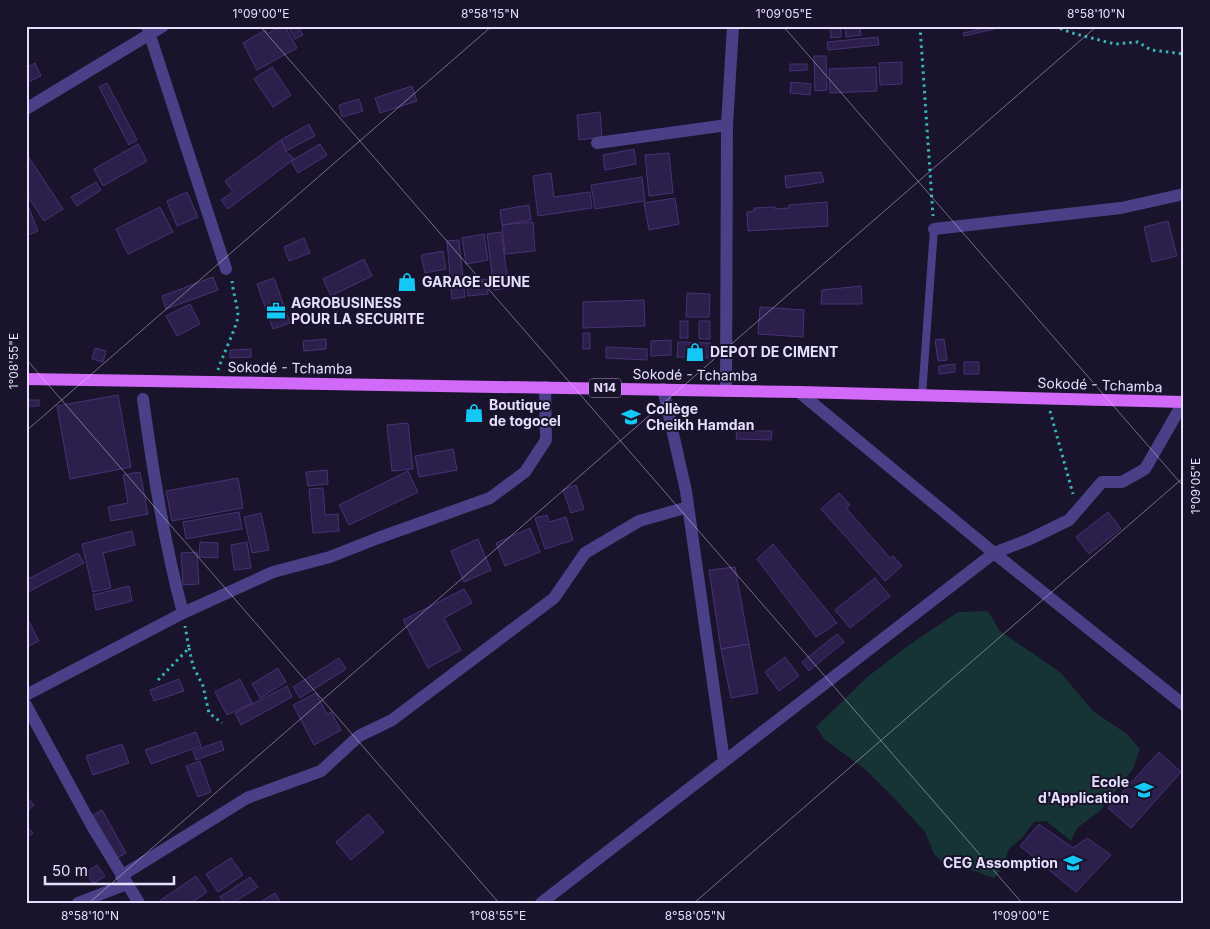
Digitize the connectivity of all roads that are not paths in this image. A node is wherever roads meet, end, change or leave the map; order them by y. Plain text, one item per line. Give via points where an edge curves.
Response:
1 (163, 26) edge
2 (735, 29) edge
3 (148, 30) edge
4 (26, 109) edge
5 (727, 125) junction
6 (598, 142) dead end
7 (1184, 194) edge
8 (934, 229) joint
9 (226, 269) road end
10 (26, 379) edge
11 (545, 388) junction
12 (662, 389) junction
13 (726, 390) junction
14 (799, 392) junction
15 (922, 395) junction
16 (143, 399) dead end
17 (1184, 402) edge
18 (688, 507) junction
19 (994, 553) junction
20 (183, 612) junction
21 (26, 695) edge
22 (26, 705) edge
23 (1184, 705) edge
24 (724, 761) junction
25 (124, 880) junction
26 (78, 903) edge
27 (139, 903) edge
28 (541, 903) edge

1 - 3 street
2 - 5 street
3 - 4 street
3 - 9 street
5 - 6 street
5 - 13 street
7 - 8 street via 1120,208
8 - 15 lane
10 - 11 main road, Sokodé - Tchamba / N14
11 - 12 main road, Sokodé - Tchamba / N14
11 - 20 street via 546,440 525,472 490,498 330,557 273,572
12 - 13 main road, Sokodé - Tchamba / N14
12 - 18 street
13 - 14 main road, Sokodé - Tchamba / N14
14 - 15 main road, Sokodé - Tchamba / N14
14 - 19 street
15 - 17 main road, Sokodé - Tchamba / N14
16 - 20 street via 171,566
17 - 19 street via 1145,469 1122,482 1102,482 1069,520
18 - 24 street
18 - 25 street via 639,521 585,553 554,598 392,720 359,736 321,771 246,798
19 - 23 street
19 - 24 street
20 - 21 street
22 - 25 street
24 - 28 street
25 - 26 street
25 - 27 street

